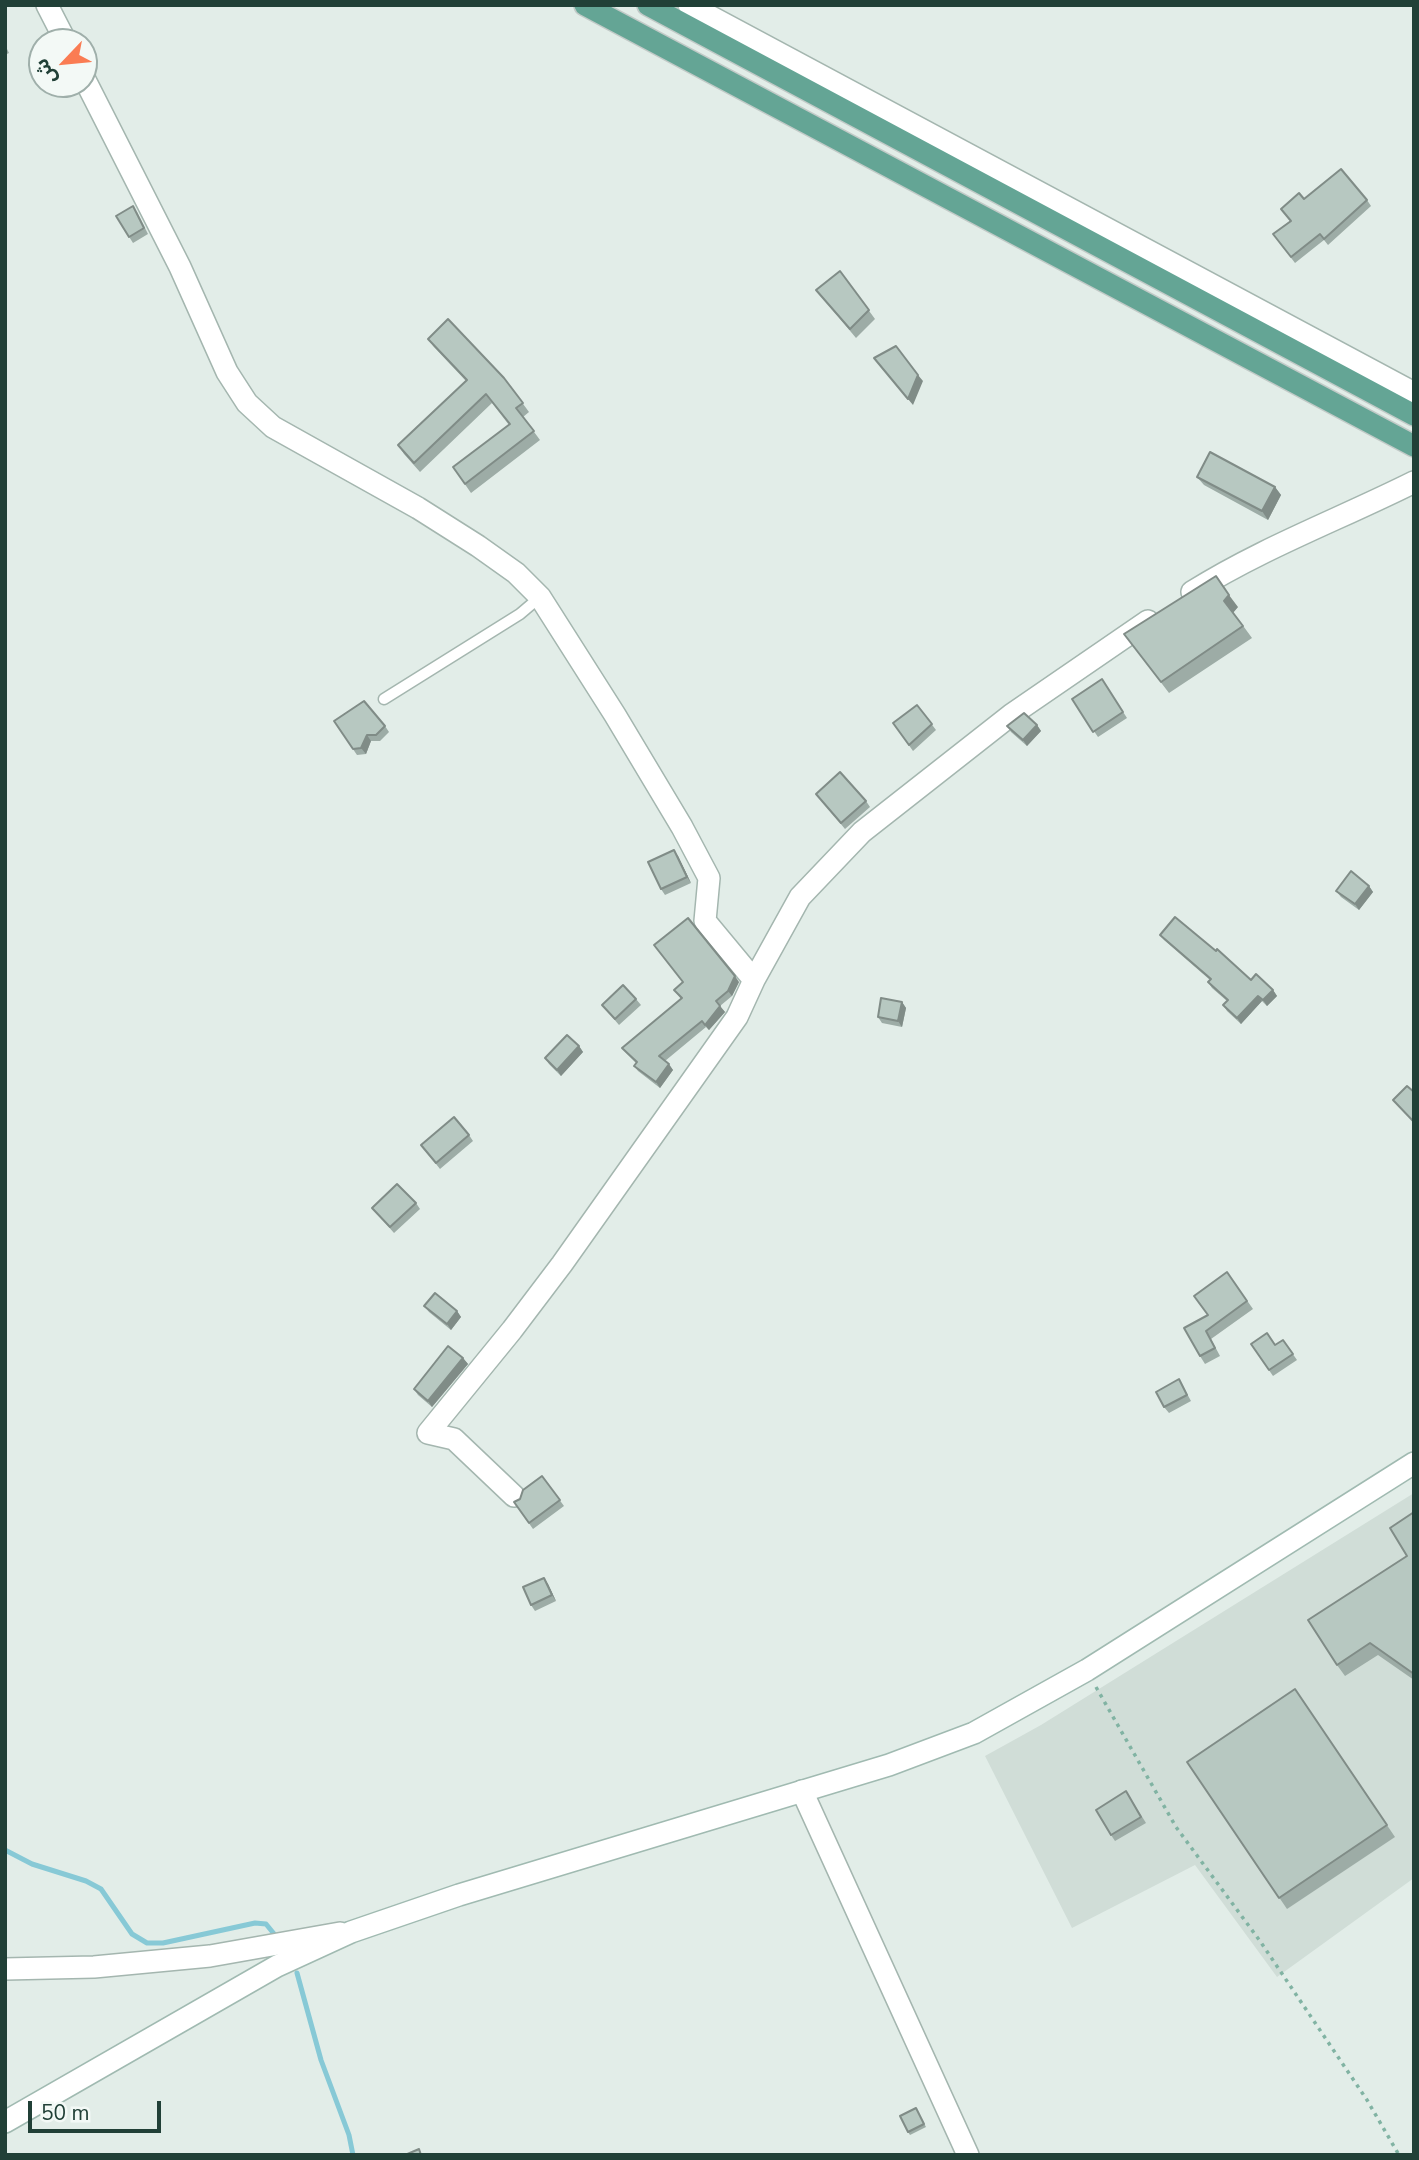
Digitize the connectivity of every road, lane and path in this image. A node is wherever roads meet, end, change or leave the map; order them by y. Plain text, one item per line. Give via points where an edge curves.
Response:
1 (47, 5) edge
2 (586, 5) edge
3 (648, 5) edge
4 (689, 5) edge
5 (59, 28) edge
6 (94, 98) edge
7 (1414, 393) edge
8 (1414, 415) edge
9 (1414, 446) edge
10 (1414, 482) edge
11 (540, 597) junction
12 (384, 699) dead end
13 (754, 981) junction
14 (1414, 1462) edge
15 (514, 1496) dead end
16 (1087, 1670) junction
17 (802, 1791) junction
18 (351, 1931) junction
19 (5, 1969) edge
20 (5, 2122) edge
21 (968, 2155) edge
22 (1399, 2155) edge

1 - 5 street
2 - 9 main road
3 - 8 main road
4 - 7 street
6 - 11 street via 180,267 227,372 247,403 273,427 478,546
10 - 13 street via 1271,548 1173,605 1011,715 862,832 800,897
11 - 12 lane
11 - 13 street via 622,726 709,878 705,921
13 - 15 street via 737,1017 562,1264 428,1433 454,1439
14 - 16 street
16 - 17 street via 974,1733
16 - 22 path via 1176,1827 1282,1973
17 - 18 street
17 - 21 street
18 - 19 street via 210,1956 94,1967
18 - 20 street via 277,1966

